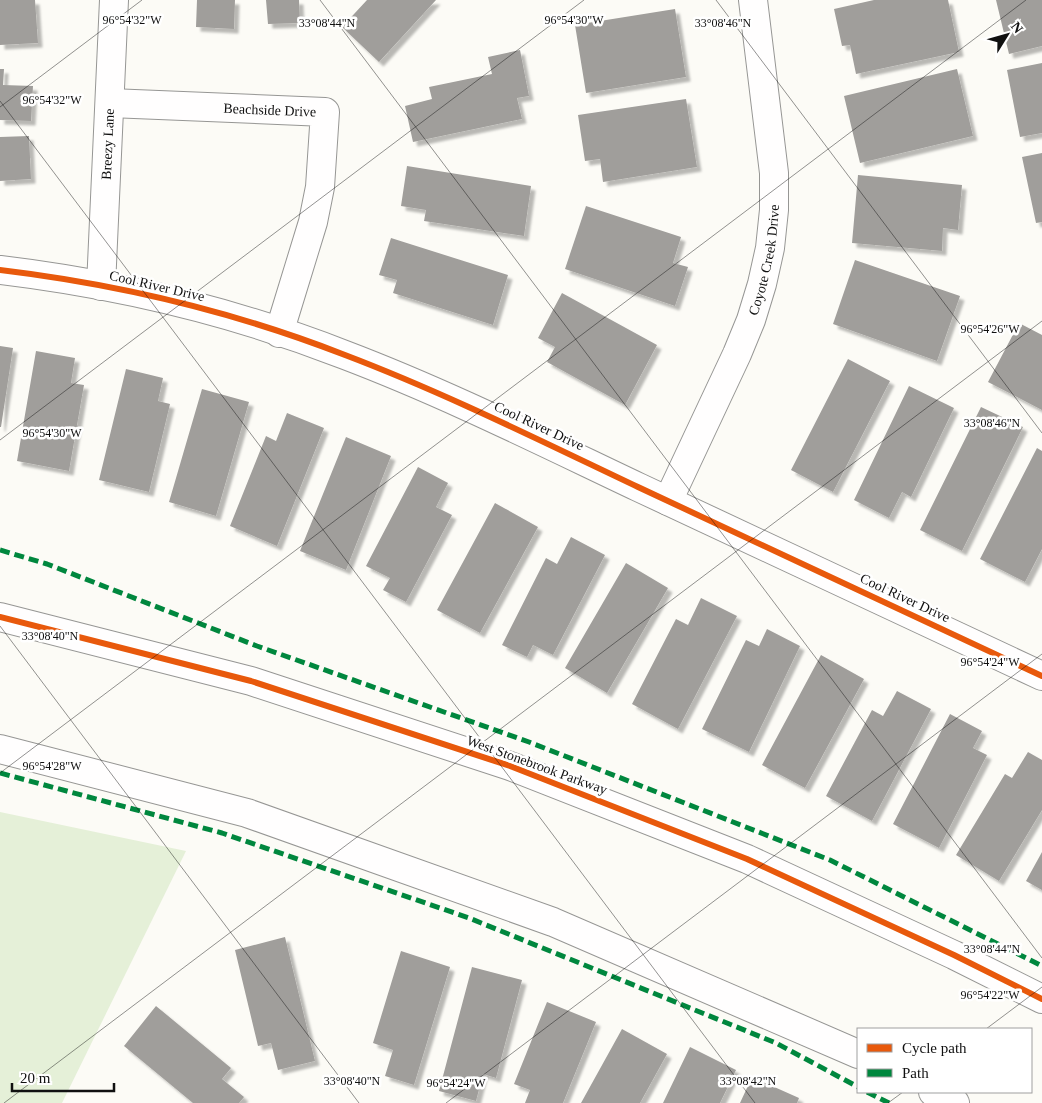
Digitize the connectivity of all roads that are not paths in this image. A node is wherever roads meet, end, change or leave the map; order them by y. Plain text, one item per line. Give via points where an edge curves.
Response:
1 (114, 0) edge
2 (752, 0) edge
3 (110, 103) junction
4 (0, 270) edge
5 (101, 286) junction
6 (279, 332) junction
7 (668, 501) junction
8 (0, 616) edge
9 (1042, 676) edge
10 (0, 749) edge
11 (1042, 999) edge
12 (857, 1054) edge
13 (935, 1093) edge
14 (955, 1103) edge

1 - 3 street, Breezy Lane
2 - 7 street, Coyote Creek Drive via 774,174 770,248 762,284 738,354
3 - 5 street, Breezy Lane
3 - 6 street, Beachside Drive via 325,112 314,222
4 - 5 street, Cool River Drive
5 - 6 street, Cool River Drive via 162,299
6 - 7 street, Cool River Drive via 402,378
7 - 9 street, Cool River Drive
8 - 11 street, West Stonebrook Parkway via 251,681 510,766 748,859
10 - 12 street via 246,813 553,922
13 - 14 street

